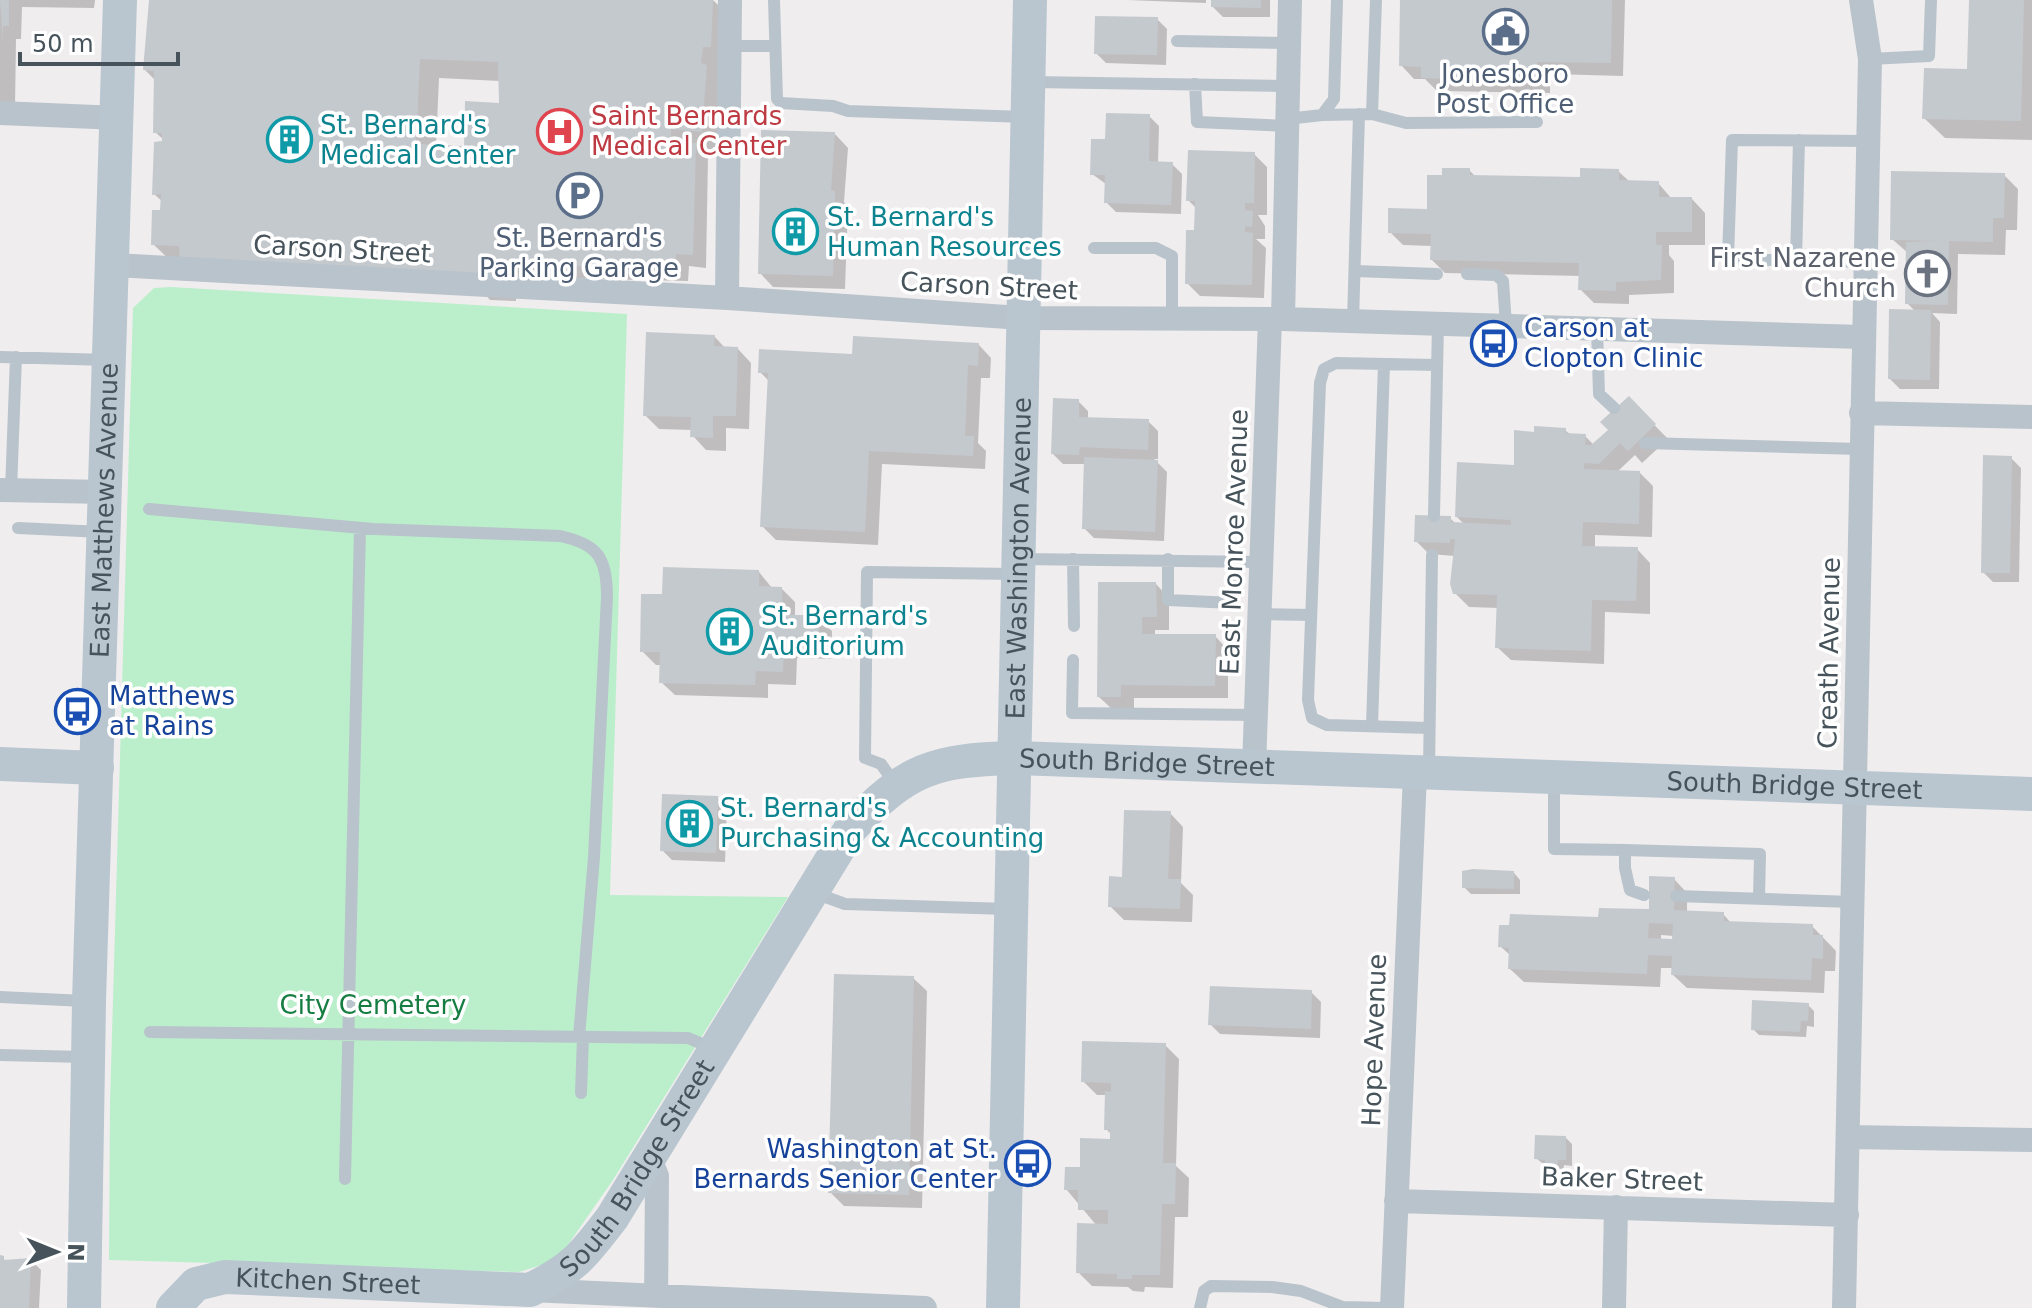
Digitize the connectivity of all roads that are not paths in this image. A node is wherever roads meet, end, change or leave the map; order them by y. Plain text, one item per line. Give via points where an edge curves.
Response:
1 (120, 0) edge
2 (730, 0) edge
3 (774, 0) edge
4 (1030, 0) edge
5 (1290, 0) edge
6 (1337, 0) edge
7 (1376, 0) edge
8 (1861, 0) edge
9 (1931, 0) edge
10 (1177, 41) dead end
11 (1289, 43) junction
12 (730, 46) junction
13 (773, 46) junction
14 (1870, 59) junction
15 (1028, 82) junction
16 (1195, 84) junction
17 (1288, 86) junction
18 (0, 113) edge
19 (1365, 114) junction
20 (1322, 115) junction
21 (1027, 117) junction
22 (119, 118) junction
23 (1287, 122) junction
24 (1537, 122) dead end
25 (1799, 140) junction
26 (1868, 141) junction
27 (1094, 248) dead end
28 (1796, 261) junction
29 (1864, 262) junction
30 (114, 265) junction
31 (1355, 271) junction
32 (1437, 274) dead end
33 (1467, 274) dead end
34 (727, 298) junction
35 (1023, 318) junction
36 (1172, 319) junction
37 (1277, 319) junction
38 (1353, 322) junction
39 (1438, 324) junction
40 (1506, 326) junction
41 (1597, 329) junction
42 (1862, 337) junction
43 (0, 357) edge
44 (16, 357) junction
45 (111, 360) junction
46 (1384, 364) junction
47 (1437, 365) junction
48 (1614, 408) dead end
49 (1861, 413) junction
50 (2032, 417) edge
51 (1645, 443) dead end
52 (1860, 449) junction
53 (6, 490) edge
54 (107, 492) junction
55 (149, 509) dead end
56 (1434, 516) dead end
57 (18, 528) dead end
58 (360, 528) junction
59 (105, 532) junction
60 (1432, 555) dead end
61 (1073, 559) junction
62 (1168, 559) junction
63 (1236, 561) junction
64 (1262, 562) junction
65 (1018, 566) junction
66 (1260, 614) junction
67 (1311, 615) junction
68 (1074, 626) dead end
69 (1073, 660) dead end
70 (1256, 715) junction
71 (1372, 726) junction
72 (1429, 728) junction
73 (1014, 758) junction
74 (0, 764) edge
75 (1254, 767) junction
76 (97, 768) junction
77 (1422, 774) junction
78 (1554, 779) junction
79 (896, 785) junction
80 (1854, 790) junction
81 (2032, 794) edge
82 (1625, 850) junction
83 (811, 892) junction
84 (1644, 895) dead end
85 (1676, 896) dead end
86 (1759, 899) junction
87 (1852, 902) junction
88 (1011, 909) junction
89 (0, 997) edge
90 (89, 1001) junction
91 (150, 1032) dead end
92 (348, 1034) junction
93 (581, 1037) junction
94 (715, 1050) junction
95 (0, 1055) edge
96 (88, 1058) junction
97 (581, 1093) dead end
98 (1848, 1137) junction
99 (2032, 1140) edge
100 (649, 1157) junction
101 (345, 1179) dead end
102 (1396, 1201) junction
103 (1616, 1207) junction
104 (1847, 1215) junction
105 (530, 1290) junction
106 (656, 1303) edge
107 (84, 1308) edge
108 (173, 1308) edge
109 (925, 1308) edge
110 (1003, 1308) edge
111 (1200, 1308) edge
112 (1384, 1308) edge
113 (1392, 1308) edge
114 (1614, 1308) edge
115 (1844, 1308) edge

1 - 22 street, East Matthews Avenue
2 - 12 street
3 - 13 lane
4 - 15 street, East Washington Avenue
5 - 11 street, East Monroe Avenue
6 - 20 lane via 1334,99
7 - 19 lane
8 - 14 street, Creath Avenue
9 - 14 lane via 1929,56
10 - 11 lane
11 - 17 street, East Monroe Avenue
12 - 13 lane
12 - 34 street
13 - 21 lane via 781,103 848,111
14 - 26 street, Creath Avenue
15 - 16 lane
15 - 21 street, East Washington Avenue
16 - 17 lane
16 - 23 lane via 1197,122
17 - 23 street, East Monroe Avenue
18 - 22 street
19 - 20 lane
19 - 24 lane via 1406,123
19 - 31 lane
20 - 23 lane
21 - 35 street, East Washington Avenue
22 - 30 street, East Matthews Avenue
23 - 37 street, East Monroe Avenue
25 - 26 lane
25 - 28 lane
25 - 28 lane via 1732,140 1728,259
26 - 29 street, Creath Avenue
27 - 36 lane via 1156,248 1172,256
28 - 29 lane
29 - 42 street, Creath Avenue
30 - 34 street, Carson Street
30 - 45 street, East Matthews Avenue
31 - 32 lane
31 - 38 lane
33 - 40 lane via 1496,275 1503,281
34 - 35 street, Carson Street
35 - 36 street, Carson Street
35 - 65 street, East Washington Avenue
36 - 37 street, Carson Street
37 - 38 street, Carson Street
37 - 64 street, East Monroe Avenue
38 - 39 street, Carson Street
39 - 40 street, Carson Street
39 - 47 lane
40 - 41 street, Carson Street
41 - 42 street, Carson Street
41 - 48 lane via 1599,394
42 - 49 street, Creath Avenue
43 - 44 lane
44 - 45 lane
44 - 53 lane
45 - 54 street, East Matthews Avenue
46 - 47 lane
46 - 67 lane via 1336,363 1324,369
46 - 71 lane
47 - 56 lane
49 - 50 street
49 - 52 street, Creath Avenue
51 - 52 lane
52 - 80 street, Creath Avenue
53 - 54 street
54 - 59 street, East Matthews Avenue
55 - 58 lane
57 - 59 lane
58 - 92 lane
58 - 93 lane via 560,536 580,540 602,559 607,597
59 - 76 street, East Matthews Avenue
60 - 72 lane
61 - 62 lane
61 - 65 lane
61 - 68 lane
62 - 63 lane
62 - 63 lane via 1168,600 1233,603
63 - 64 lane
64 - 66 street, East Monroe Avenue
65 - 73 street, East Washington Avenue
65 - 79 lane via 867,572 865,758 881,764
66 - 67 lane
66 - 70 street, East Monroe Avenue
67 - 71 lane via 1312,718 1327,725
69 - 70 lane via 1072,713
70 - 75 street, East Monroe Avenue
71 - 72 lane
72 - 77 lane
73 - 75 street, South Bridge Street
73 - 79 street, South Bridge Street via 967,759
73 - 88 street, East Washington Avenue
74 - 76 street
75 - 77 street, South Bridge Street
76 - 90 street, East Matthews Avenue
77 - 78 street, South Bridge Street
77 - 102 street, Hope Avenue
78 - 80 street, South Bridge Street
78 - 82 lane via 1554,849
79 - 83 street, South Bridge Street via 851,828
80 - 81 street, South Bridge Street
80 - 87 street, Creath Avenue
82 - 84 lane via 1630,890
82 - 86 lane via 1760,854
83 - 88 lane via 845,904
83 - 94 street, South Bridge Street
85 - 86 lane
86 - 87 lane
87 - 98 street, Creath Avenue
88 - 110 street, East Washington Avenue
89 - 90 lane
90 - 96 street, East Matthews Avenue
91 - 92 lane
92 - 93 lane
92 - 101 lane
93 - 94 lane via 688,1038
93 - 97 lane
94 - 100 street, South Bridge Street
95 - 96 lane
96 - 107 street, East Matthews Avenue
98 - 99 street
98 - 104 street, Creath Avenue
100 - 105 street, South Bridge Street via 579,1261
100 - 106 street via 657,1176
102 - 103 street, Baker Street
102 - 113 street, Hope Avenue
103 - 104 street, Baker Street
103 - 114 street
104 - 115 street, Creath Avenue
105 - 106 street, Kitchen Street
105 - 108 street, Kitchen Street via 225,1277 196,1284
106 - 109 street, Kitchen Street
111 - 112 lane via 1204,1291 1211,1286 1272,1287 1301,1291 1343,1307

